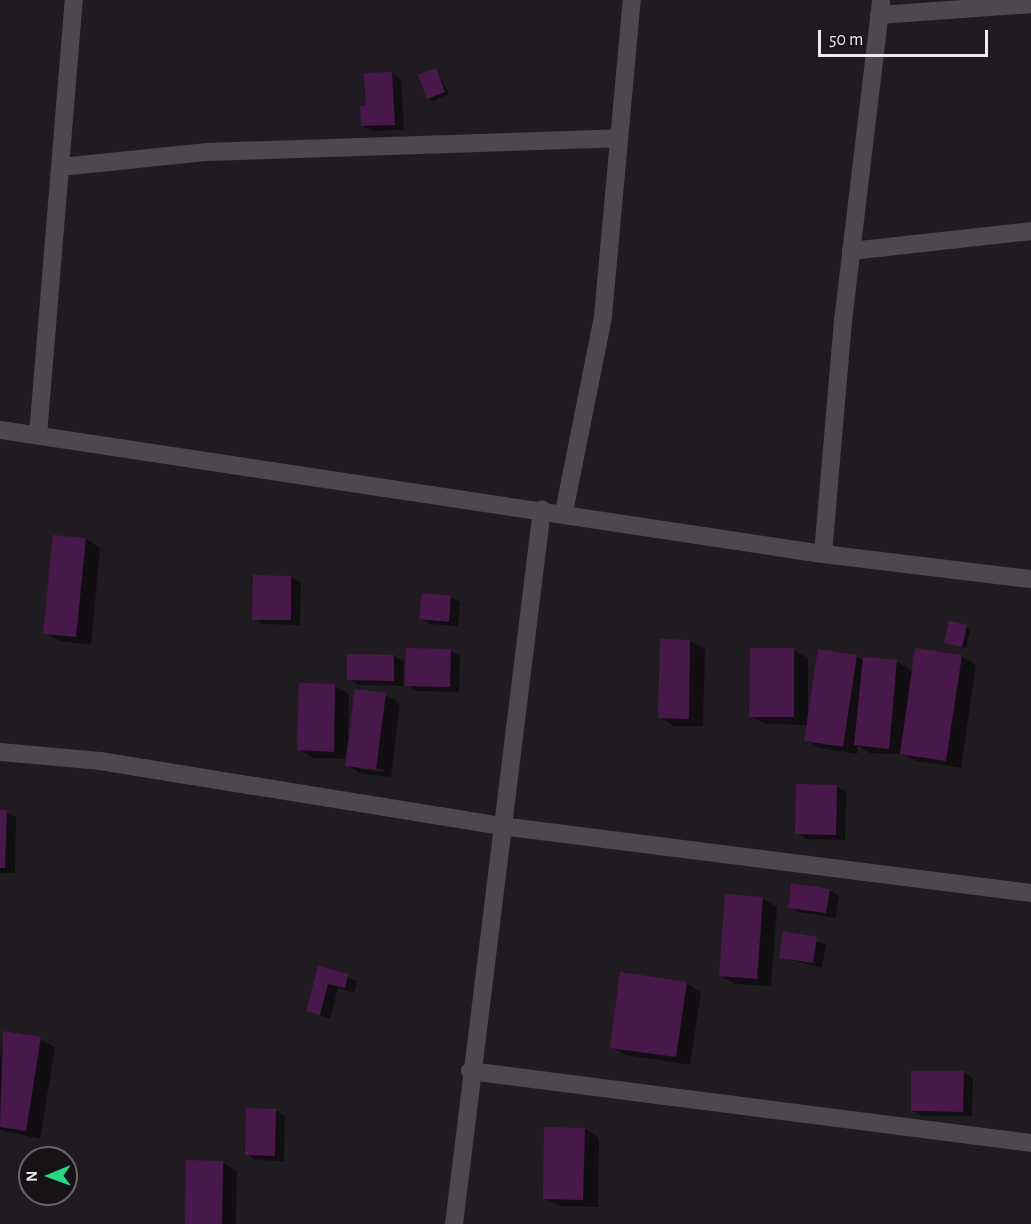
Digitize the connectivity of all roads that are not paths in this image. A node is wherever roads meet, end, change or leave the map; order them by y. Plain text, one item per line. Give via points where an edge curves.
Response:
1 (74, 0) edge
2 (632, 0) edge
3 (1031, 4) edge
4 (880, 8) edge
5 (619, 138) junction
6 (61, 167) junction
7 (1031, 231) edge
8 (851, 251) junction
9 (0, 430) edge
10 (38, 435) junction
11 (542, 509) junction
12 (564, 512) junction
13 (823, 554) junction
14 (1031, 579) edge
15 (0, 752) edge
16 (501, 826) junction
17 (1031, 893) edge
18 (470, 1071) junction
19 (1031, 1143) edge
20 (454, 1224) edge

1 - 6 street
2 - 5 street
3 - 4 street
4 - 8 street
5 - 6 street via 207,152
5 - 12 street via 603,316
6 - 10 street
7 - 8 street
8 - 13 street
9 - 10 street
10 - 11 street
11 - 12 street
11 - 16 street
12 - 13 street
13 - 14 street
15 - 16 street via 100,761
16 - 17 street
16 - 18 street
18 - 19 street
18 - 20 street

